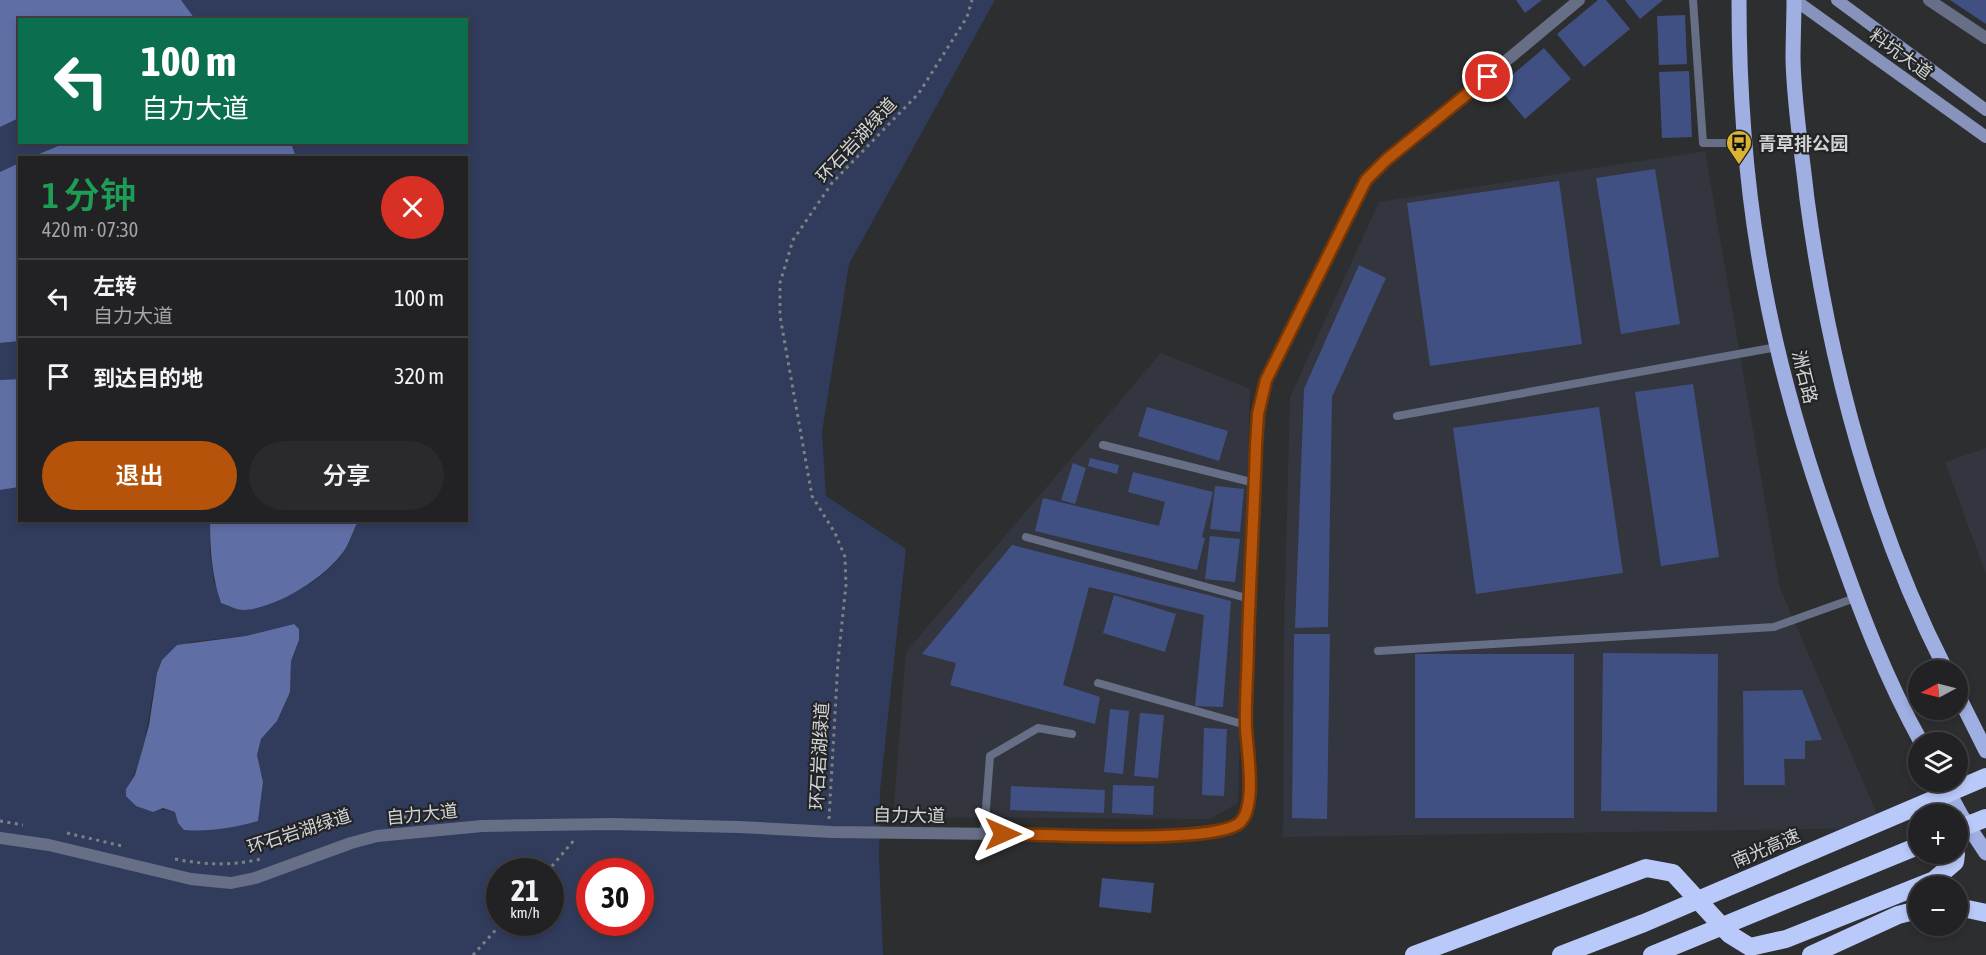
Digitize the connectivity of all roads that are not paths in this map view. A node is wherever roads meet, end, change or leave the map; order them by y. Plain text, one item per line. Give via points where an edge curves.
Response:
1 (1579, 0) edge
2 (1693, 0) edge
3 (1739, 0) edge
4 (1795, 0) edge
5 (1837, 0) edge
6 (1929, 0) edge
7 (1986, 38) edge
8 (1986, 110) edge
9 (1986, 137) edge
10 (1746, 143) junction
11 (1777, 347) junction
12 (1398, 416) dead end
13 (1103, 445) dead end
14 (1255, 483) junction
15 (1026, 537) dead end
16 (1855, 598) junction
17 (1250, 599) junction
18 (1378, 651) dead end
19 (1941, 660) edge
20 (1098, 683) dead end
21 (1968, 715) edge
22 (1246, 724) junction
23 (1917, 732) edge
24 (1072, 734) dead end
25 (1986, 751) edge
26 (1986, 777) edge
27 (1986, 818) edge
28 (1968, 821) edge
29 (1968, 832) edge
30 (984, 834) junction
31 (0, 838) edge
32 (1908, 850) edge
33 (1986, 853) edge
34 (1953, 864) edge
35 (1968, 909) edge
36 (1908, 912) edge
37 (1986, 913) edge
38 (1414, 955) edge
39 (1562, 955) edge
40 (1652, 955) edge
41 (1811, 955) edge

1 - 14 street, 自力大道 via 1366,180 1266,380 1258,414
2 - 10 lane via 1703,143
3 - 10 main road, 洲石路 via 1739,70
4 - 9 street, 料坑大道
4 - 19 main road, 洲石路 via 1793,60 1798,130 1820,284 1841,385 1884,530 1918,617
5 - 8 street, 料坑大道
6 - 7 street
10 - 11 main road, 洲石路 via 1764,284
11 - 12 lane
11 - 16 main road, 洲石路 via 1803,441
13 - 14 lane
14 - 17 street, 自力大道
15 - 17 lane
16 - 18 lane via 1774,627
16 - 23 main road, 洲石路
17 - 22 street, 自力大道
20 - 22 lane
21 - 25 main road
22 - 30 street, 自力大道 via 1248,810 1245,818 1228,829 1167,836
24 - 30 lane via 1038,728 990,756
26 - 39 highway, 南光高速
27 - 28 highway
29 - 33 main road
30 - 31 street, 自力大道 via 588,824 482,826 377,836 231,883 191,879 50,845
32 - 40 highway
34 - 38 highway via 1934,880 1786,939 1750,947 1729,934 1673,873 1646,868
35 - 37 highway
36 - 41 highway

